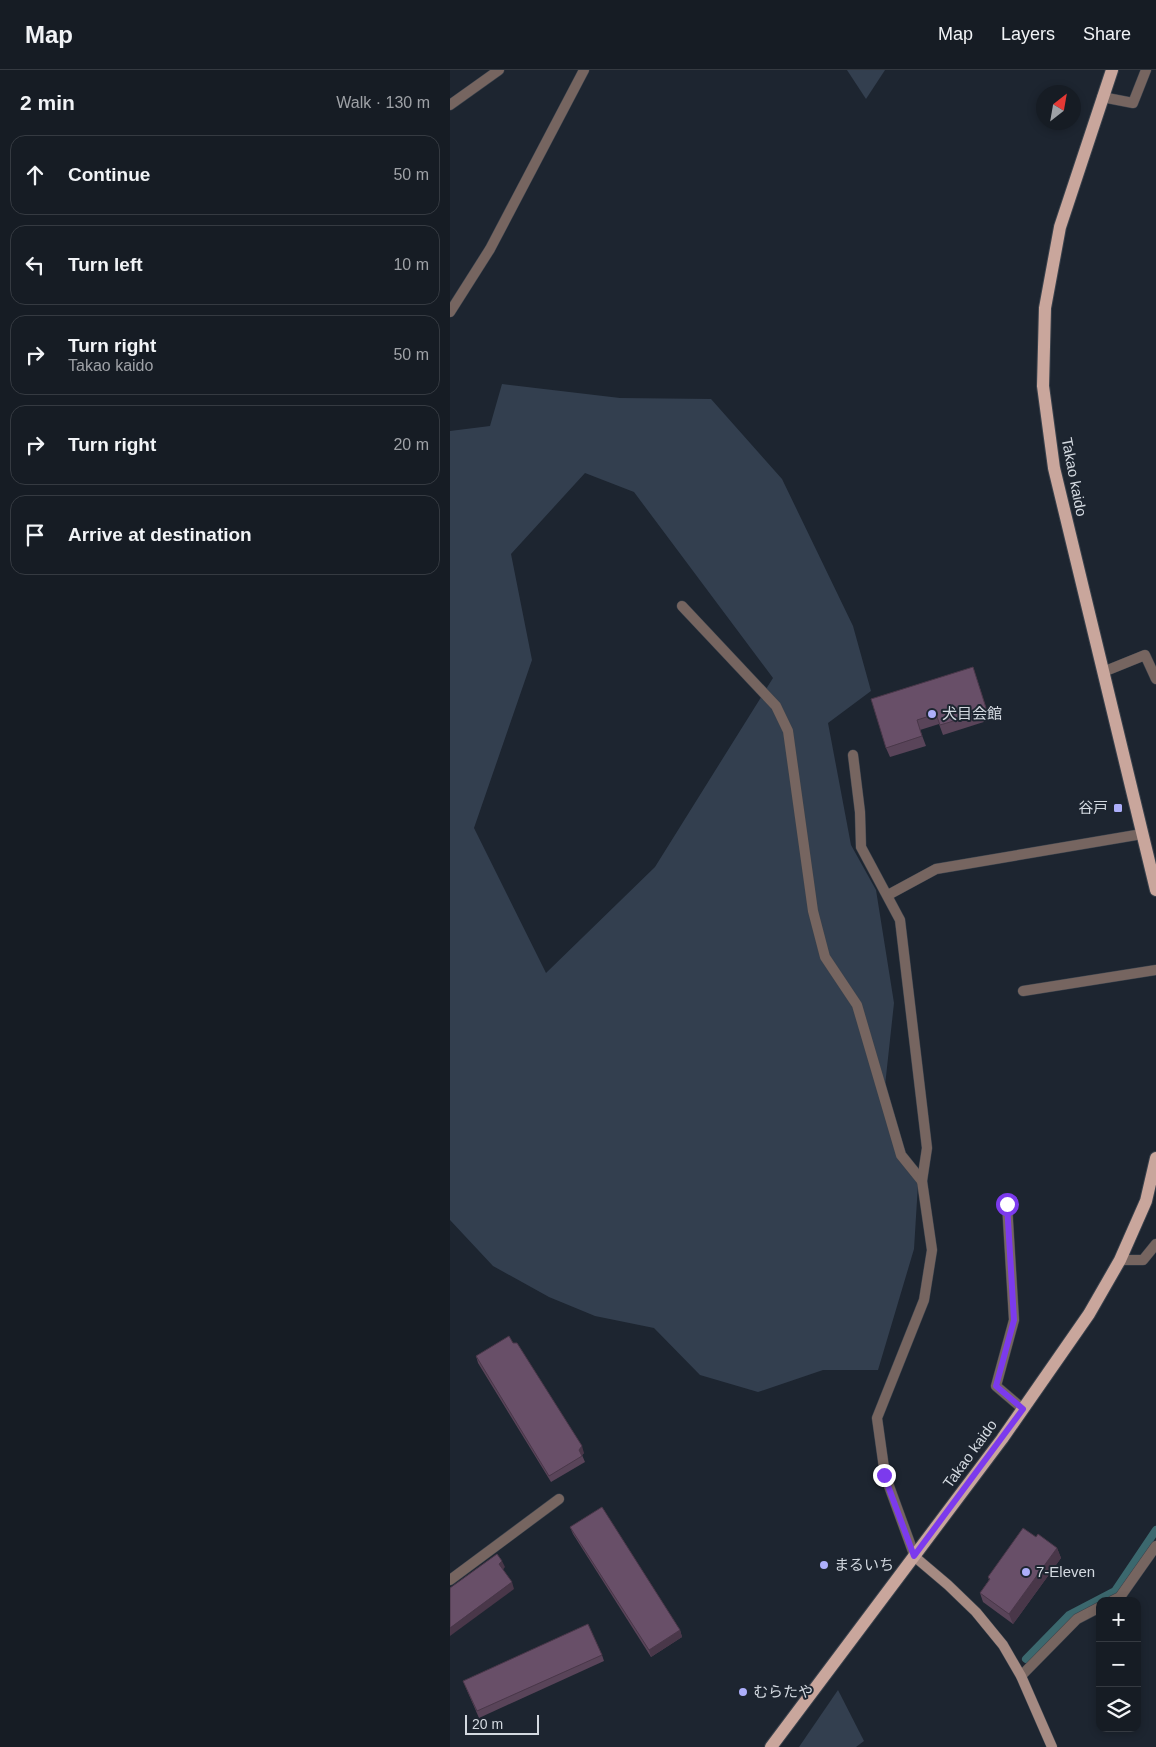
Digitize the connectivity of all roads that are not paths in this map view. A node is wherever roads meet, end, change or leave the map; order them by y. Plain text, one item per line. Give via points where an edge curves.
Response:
1 (499, 70) edge
2 (584, 70) edge
3 (1112, 70) edge
4 (1146, 70) edge
5 (1102, 97) junction
6 (450, 105) edge
7 (450, 312) edge
8 (682, 606) dead end
9 (1103, 672) junction
10 (1156, 679) edge
11 (853, 755) dead end
12 (1142, 834) junction
13 (1156, 890) edge
14 (888, 896) junction
15 (1156, 970) edge
16 (1024, 991) dead end
17 (1156, 1158) edge
18 (922, 1181) junction
19 (1007, 1204) dead end
20 (1156, 1244) edge
21 (1120, 1260) junction
22 (1023, 1409) junction
23 (560, 1499) dead end
24 (1156, 1546) edge
25 (914, 1556) junction
26 (450, 1580) edge
27 (1120, 1597) edge
28 (1096, 1609) edge
29 (1021, 1676) junction
30 (771, 1747) edge
31 (1052, 1747) edge

1 - 6 street
2 - 7 street via 490,248
3 - 5 main road, Takao kaido
4 - 5 street via 1133,103
5 - 9 main road, Takao kaido via 1060,227 1045,308 1043,386 1054,468
8 - 18 street via 776,706 788,731 813,911 825,957 857,1005 901,1156
9 - 10 street via 1145,655
9 - 12 main road, Takao kaido
11 - 14 street via 861,847
12 - 13 main road, Takao kaido
12 - 14 street via 936,869
14 - 18 street via 900,920 916,1050 927,1148
15 - 16 street
17 - 21 main road, Takao kaido via 1146,1200
18 - 25 street via 932,1250 924,1300 877,1418 884,1475
19 - 22 street via 1014,1320 996,1386
20 - 21 street via 1143,1260
21 - 22 main road, Takao kaido via 1090,1314
22 - 25 main road, Takao kaido
23 - 26 street
24 - 27 street
25 - 29 main road via 976,1612 1003,1645
25 - 30 main road, Takao kaido
28 - 29 street via 1077,1619
29 - 31 main road

